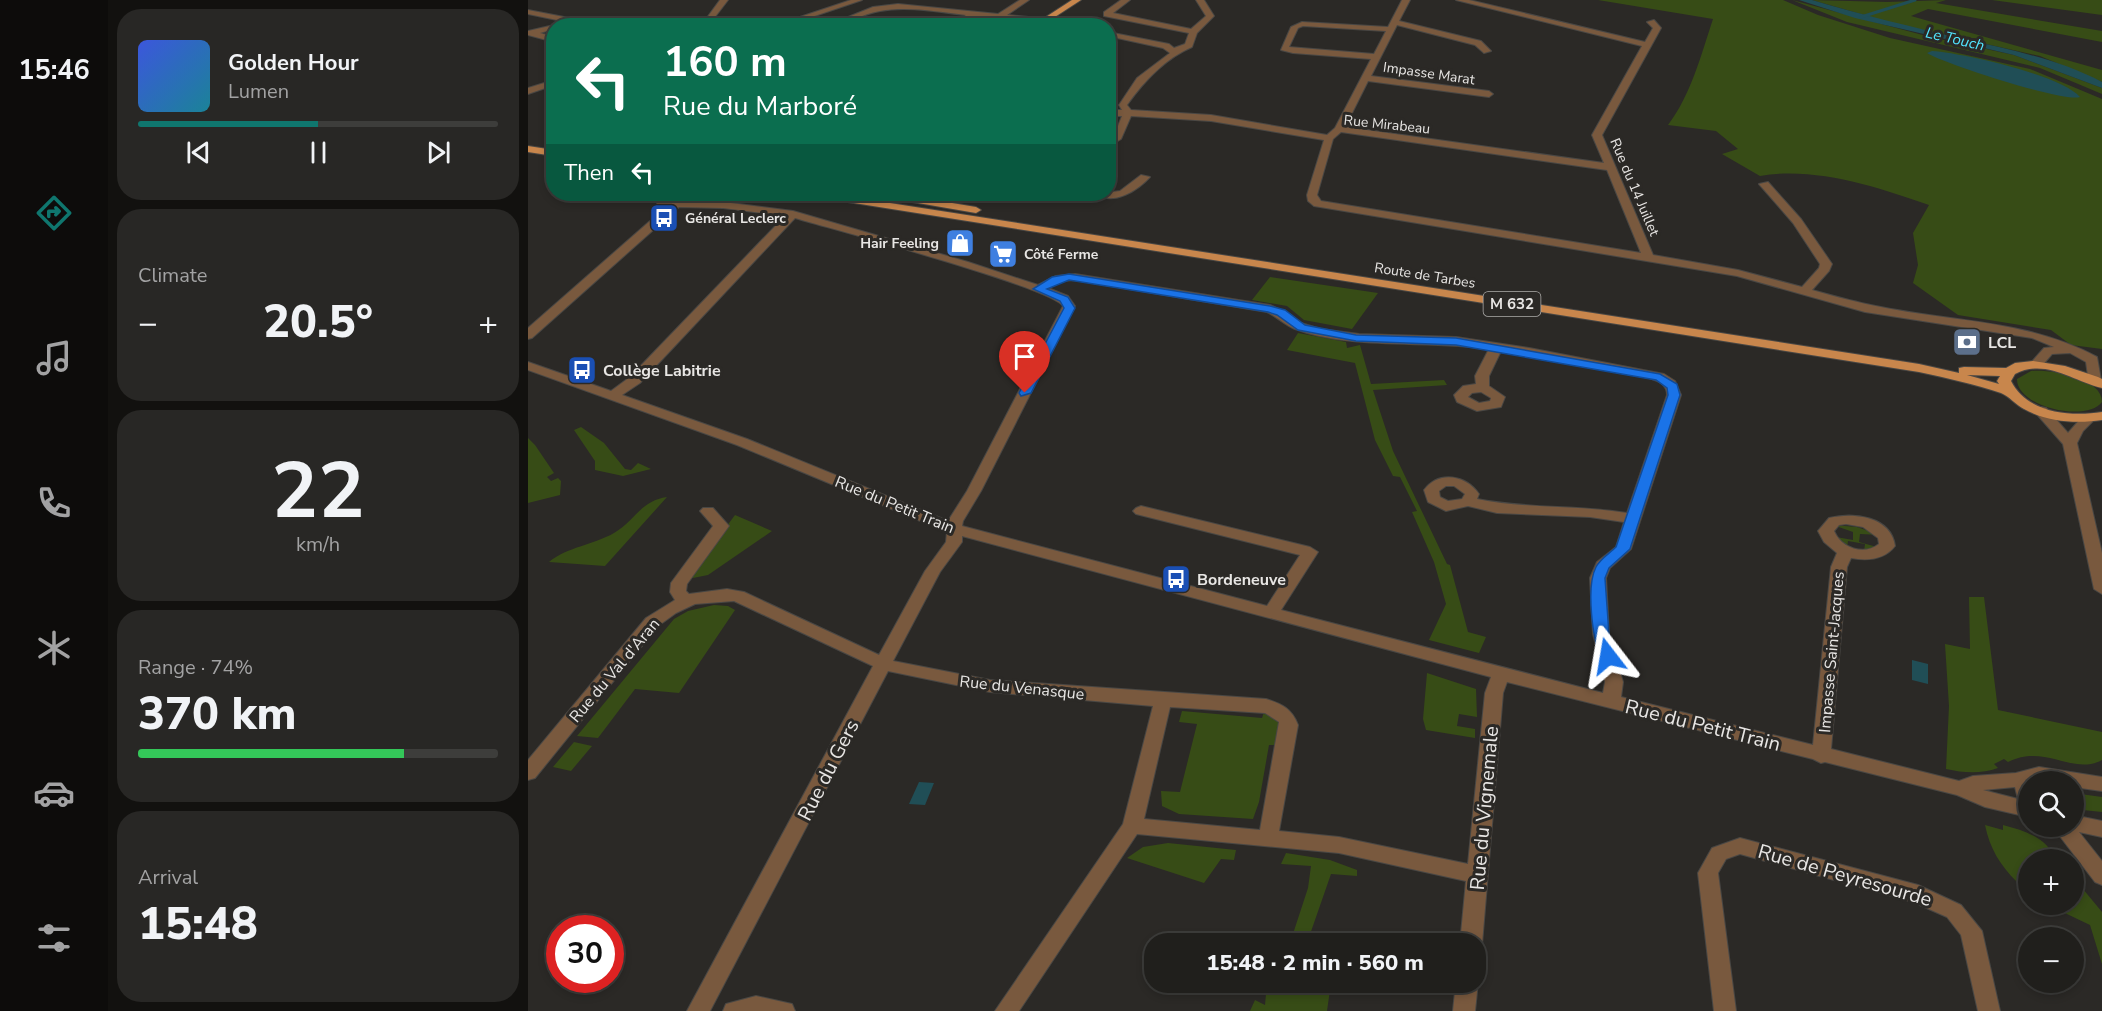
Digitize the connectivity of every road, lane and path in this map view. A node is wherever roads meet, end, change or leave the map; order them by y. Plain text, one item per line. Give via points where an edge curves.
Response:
1 (724, 0) edge
2 (858, 0) edge
3 (928, 0) edge
4 (1024, 0) edge
5 (1077, 0) edge
6 (1126, 0) edge
7 (1200, 0) edge
8 (1406, 0) edge
9 (1460, 0) edge
10 (915, 7) junction
11 (528, 12) edge
12 (975, 13) junction
13 (1000, 16) junction
14 (558, 18) edge
15 (710, 18) edge
16 (801, 18) edge
17 (852, 18) edge
18 (966, 18) edge
19 (1017, 18) edge
20 (1048, 18) edge
21 (1651, 22) dead end
22 (1393, 26) junction
23 (546, 29) edge
24 (1193, 32) junction
25 (531, 33) edge
26 (1116, 36) edge
27 (1121, 37) junction
28 (546, 38) edge
29 (1116, 39) edge
30 (1647, 45) junction
31 (1175, 51) junction
32 (1487, 51) dead end
33 (1377, 57) junction
34 (1365, 78) junction
35 (546, 85) edge
36 (528, 91) edge
37 (1489, 94) dead end
38 (1116, 113) edge
39 (1128, 113) junction
40 (1339, 129) junction
41 (1116, 138) edge
42 (1329, 138) junction
43 (528, 143) edge
44 (546, 145) edge
45 (528, 149) edge
46 (546, 152) edge
47 (1609, 167) junction
48 (1145, 177) dead end
49 (1764, 184) dead end
50 (1116, 194) edge
51 (668, 201) edge
52 (671, 201) edge
53 (690, 201) edge
54 (861, 201) edge
55 (923, 201) edge
56 (793, 214) junction
57 (1105, 239) junction
58 (1649, 258) junction
59 (1038, 289) junction
60 (1805, 291) junction
61 (528, 322) edge
62 (2022, 333) junction
63 (528, 335) edge
64 (1496, 348) junction
65 (2072, 350) junction
66 (2048, 351) junction
67 (2035, 365) junction
68 (528, 366) edge
69 (1919, 368) junction
70 (2009, 372) junction
71 (2098, 382) edge
72 (1484, 388) dead end
73 (2010, 392) junction
74 (612, 396) junction
75 (2042, 411) junction
76 (2095, 417) edge
77 (2070, 443) junction
78 (1468, 502) dead end
79 (708, 511) dead end
80 (1141, 511) dead end
81 (1633, 519) junction
82 (954, 529) junction
83 (1846, 550) dead end
84 (2102, 589) edge
85 (685, 602) junction
86 (1271, 613) junction
87 (883, 664) junction
88 (1501, 674) junction
89 (1163, 700) junction
90 (1611, 702) junction
91 (1821, 756) junction
92 (528, 773) edge
93 (2018, 779) edge
94 (2084, 781) edge
95 (2102, 784) edge
96 (1961, 789) junction
97 (2018, 807) edge
98 (2084, 825) edge
99 (1132, 826) junction
100 (2102, 829) edge
101 (2071, 837) edge
102 (1268, 839) junction
103 (1478, 875) junction
104 (2102, 876) edge
105 (1472, 933) edge
106 (1466, 993) edge
107 (698, 1011) edge
108 (734, 1011) edge
109 (784, 1011) edge
110 (1006, 1011) edge
111 (1464, 1011) edge
112 (1725, 1011) edge
113 (1989, 1011) edge

1 - 15 street
2 - 16 street
3 - 10 street
4 - 13 street
5 - 20 main road
6 - 24 street via 1107,14
7 - 24 street via 1210,16
8 - 22 street
9 - 30 street
10 - 12 street
10 - 17 street via 881,8
11 - 14 street
12 - 13 street
12 - 18 street
13 - 19 street
21 - 30 street, Rue du 14 Juillet via 1657,28
22 - 32 street via 1478,43
22 - 33 street
22 - 33 street via 1302,24 1295,27 1284,48
23 - 25 street
24 - 31 street via 1189,45
25 - 28 street
26 - 27 street
27 - 29 street
27 - 31 street
30 - 47 street, Rue du 14 Juillet via 1597,135
31 - 39 street via 1137,83 1123,105
33 - 34 street
34 - 37 street, Impasse Marat
34 - 40 street
35 - 36 street
38 - 39 street, Rue Mirabeau
39 - 41 street
39 - 42 street, Rue Mirabeau via 1211,118
40 - 42 street, Rue Mirabeau
40 - 47 street, Rue Mirabeau
42 - 58 street, Rue du 14 Juillet via 1312,195 1318,204
43 - 44 main road
45 - 46 main road
47 - 58 street, Rue du 14 Juillet
48 - 50 street via 1122,194
49 - 60 street via 1797,221 1824,261 1825,269
51 - 61 street
52 - 63 street
53 - 56 street
54 - 57 main road, Route de Tarbes / M 632
55 - 57 main road, Route de Tarbes / M 632
56 - 59 street
56 - 74 street via 635,380
57 - 69 main road, Route de Tarbes / M 632
58 - 60 street, Rue du 14 Juillet via 1738,273
59 - 64 street via 1056,279 1075,277 1270,309 1302,328 1356,338 1444,340
59 - 82 street, Rue du Gers via 1066,301 1068,312
60 - 62 street, Rue du 14 Juillet via 1865,308
62 - 65 street, Rue du 14 Juillet
62 - 66 street, Rue du 14 Juillet via 2042,341
64 - 72 street via 1482,376
64 - 81 street via 1650,374 1673,386 1674,395
65 - 66 street
65 - 71 street, Rue du 14 Juillet via 2092,360
66 - 67 street
67 - 70 main road, Route de Tarbes
67 - 71 main road via 2062,368
68 - 74 street, Rue du Petit Train
69 - 70 main road, Route de Tarbes / M 632
69 - 73 main road, Route de Tarbes / M 632
70 - 73 main road via 2004,381
73 - 75 main road, Route de Tarbes
74 - 82 street, Rue du Petit Train via 742,442
75 - 76 main road, Route de Tarbes via 2065,417
75 - 77 street
76 - 77 street via 2077,429
77 - 84 street
78 - 81 street
79 - 85 street via 721,526 679,583 678,592
80 - 86 street via 1310,552
81 - 90 street via 1623,549 1603,566 1598,578 1601,634 1614,682
82 - 86 street, Rue du Petit Train
82 - 87 street, Rue du Gers via 954,542 933,571
83 - 91 street, Impasse Saint-Jacques via 1839,567
85 - 87 street, Rue du Val d'Aran via 718,594 738,596
85 - 92 street, Rue du Val d'Aran via 652,622
86 - 88 street, Rue du Petit Train
87 - 89 street, Rue du Venasque via 990,686
87 - 107 street, Rue du Gers
88 - 90 street, Rue du Petit Train
88 - 103 street, Rue du Vignemale via 1494,693
89 - 99 street
89 - 102 street, Rue du Venasque via 1266,706 1287,719 1290,725
90 - 91 street, Rue du Petit Train
91 - 96 street, Rue du Petit Train
93 - 96 street, Rue du Petit Train via 1973,783
94 - 95 street, Rue du Petit Train
96 - 97 street, Rue du Petit Train
98 - 100 street
99 - 102 street
99 - 110 street
101 - 104 street
102 - 103 street via 1339,845
103 - 105 street, Rue du Vignemale
106 - 111 street
108 - 109 street via 756,1006
112 - 113 street, Rue de Peyresourde via 1708,873 1715,855 1740,846 1918,894 1954,911 1971,932

